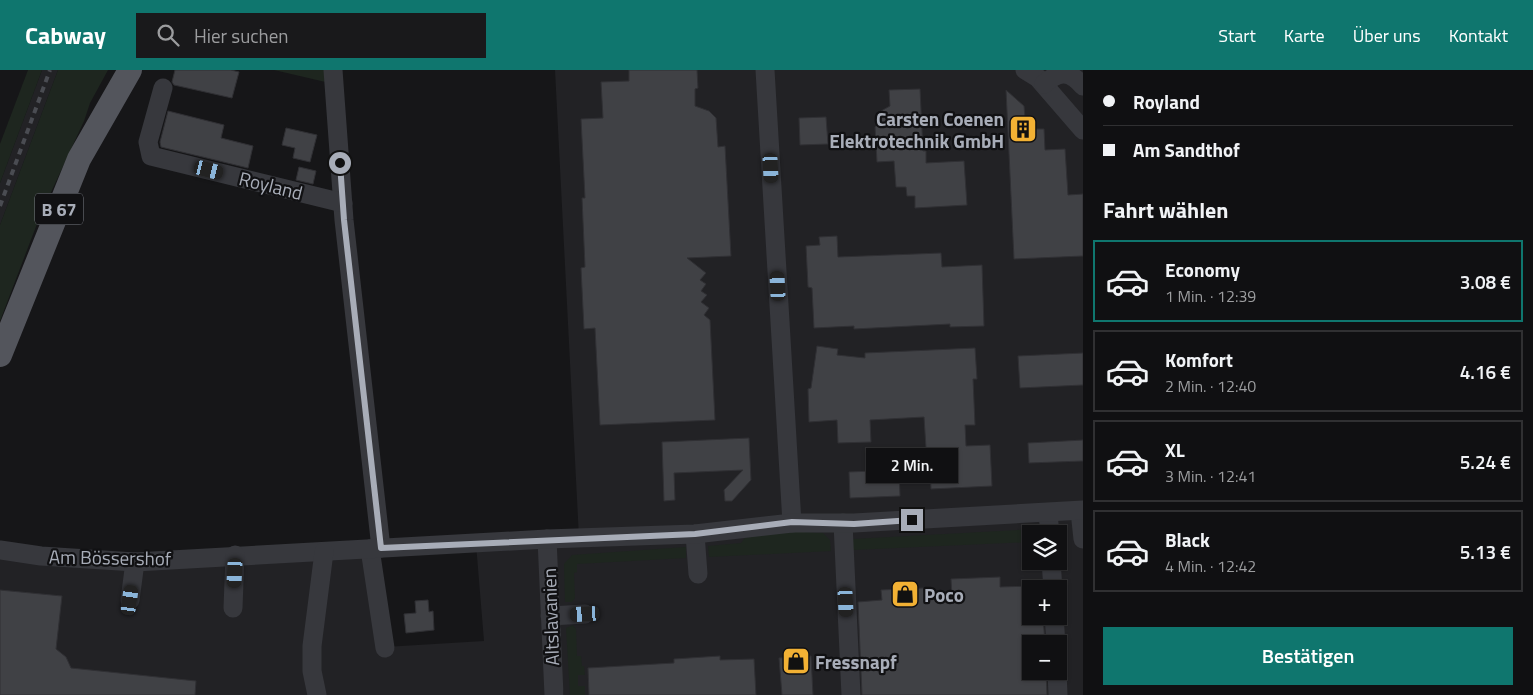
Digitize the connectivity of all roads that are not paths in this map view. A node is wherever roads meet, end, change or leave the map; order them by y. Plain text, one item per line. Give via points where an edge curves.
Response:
1 (130, 70) edge
2 (333, 70) edge
3 (766, 70) edge
4 (1025, 70) edge
5 (1060, 71) edge
6 (1044, 84) junction
7 (1083, 86) edge
8 (163, 88) dead end
9 (1083, 130) edge
10 (343, 202) junction
11 (0, 355) edge
12 (1082, 510) edge
13 (1048, 514) junction
14 (792, 522) junction
15 (843, 523) junction
16 (1049, 525) edge
17 (695, 534) junction
18 (1083, 538) edge
19 (547, 539) junction
20 (376, 549) junction
21 (0, 550) edge
22 (324, 552) junction
23 (236, 555) junction
24 (135, 562) junction
25 (698, 574) dead end
26 (130, 600) dead end
27 (233, 608) dead end
28 (585, 614) dead end
29 (550, 616) junction
30 (385, 648) dead end
31 (1057, 680) edge
32 (317, 695) edge
33 (554, 695) edge
34 (851, 695) edge
35 (1058, 695) edge

1 - 11 main road, B 67 via 79,159
2 - 10 street
3 - 14 street
4 - 6 street
5 - 6 street
5 - 7 street
6 - 9 street
8 - 10 street, Royland via 148,142 151,156
10 - 20 street
12 - 13 street, Am Bössershof
12 - 18 street
13 - 15 street, Am Bössershof
13 - 16 street
14 - 15 street, Am Bössershof
14 - 17 street, Am Bössershof
15 - 34 street
17 - 19 street, Am Bössershof
17 - 25 street
19 - 20 street, Am Bössershof
19 - 29 street, Altslavanien
20 - 22 street, Am Bössershof
20 - 30 street
21 - 24 street, Am Bössershof
22 - 23 street, Am Bössershof
22 - 32 street via 312,646 312,672
23 - 24 street, Am Bössershof
23 - 27 street
24 - 26 street
28 - 29 street
29 - 33 street, Altslavanien
31 - 35 street

